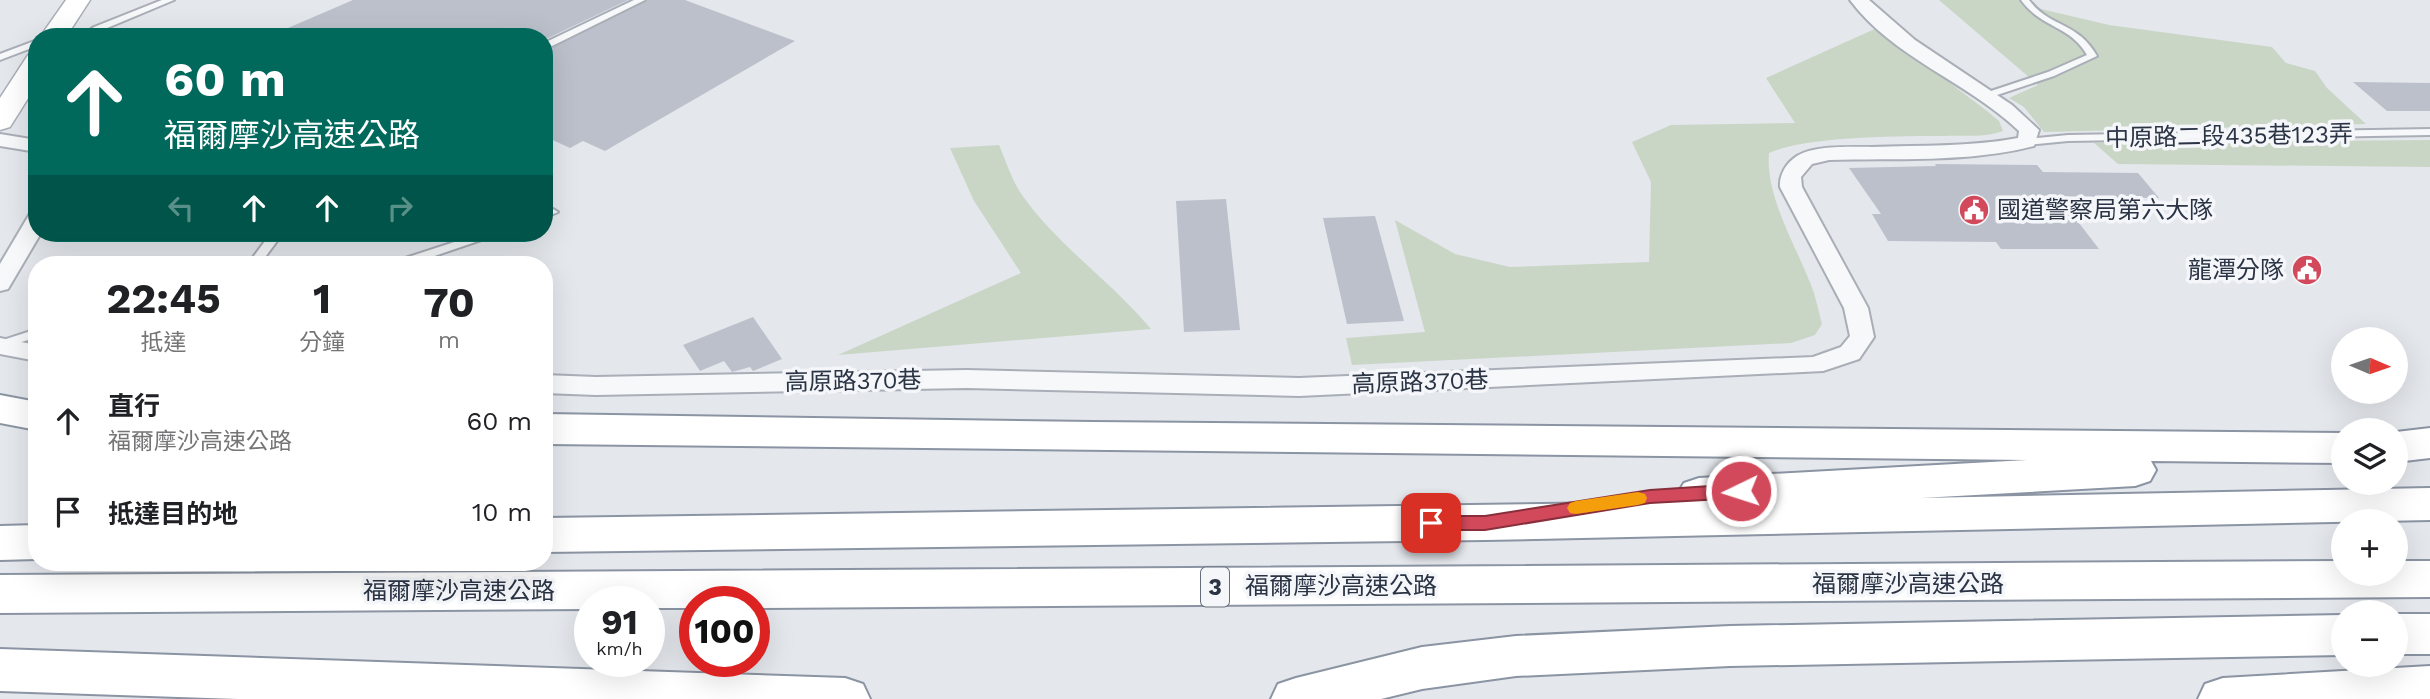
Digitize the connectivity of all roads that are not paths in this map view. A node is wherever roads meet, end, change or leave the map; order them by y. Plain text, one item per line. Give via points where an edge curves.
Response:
1 (78, 0) edge
2 (170, 0) edge
3 (641, 0) edge
4 (1859, 0) edge
5 (2025, 0) edge
6 (58, 28) edge
7 (100, 28) edge
8 (553, 43) edge
9 (28, 46) edge
10 (0, 57) edge
11 (28, 76) edge
12 (1985, 96) junction
13 (0, 121) edge
14 (2430, 132) edge
15 (0, 140) edge
16 (2027, 142) junction
17 (28, 145) edge
18 (28, 236) edge
19 (466, 242) edge
20 (424, 256) edge
21 (0, 284) edge
22 (28, 336) edge
23 (0, 345) edge
24 (28, 351) edge
25 (553, 384) edge
26 (0, 410) edge
27 (28, 417) edge
28 (28, 420) edge
29 (0, 422) edge
30 (553, 429) edge
31 (2430, 443) edge
32 (2408, 446) edge
33 (2408, 448) edge
34 (2430, 449) edge
35 (2331, 450) edge
36 (2331, 451) edge
37 (2430, 504) edge
38 (1485, 523) junction
39 (553, 535) edge
40 (28, 542) edge
41 (0, 543) edge
42 (2430, 579) edge
43 (0, 594) edge
44 (2430, 634) edge
45 (2331, 635) edge
46 (2408, 635) edge
47 (0, 670) edge
48 (2430, 687) edge
49 (845, 699) edge
50 (1296, 699) edge
51 (2223, 699) edge

1 - 6 street
2 - 7 lane
3 - 8 lane
4 - 12 street via 1925,57
5 - 12 lane via 2048,22 2073,31 2092,56
9 - 10 lane
11 - 13 street
12 - 16 street via 2029,130
14 - 16 lane, 中原路二段435巷123弄
15 - 17 street
16 - 25 street, 高原路370巷 via 1990,149 1829,154 1805,160 1797,168 1790,176 1791,187 1856,309 1862,337 1850,353 1814,365 1299,387 967,379
18 - 21 street
19 - 20 lane
22 - 23 lane
23 - 24 street
26 - 27 highway
28 - 29 highway
30 - 35 highway
31 - 32 highway
33 - 34 highway
36 - 38 highway via 2204,466 1650,497
37 - 38 highway
38 - 39 highway
40 - 41 highway
42 - 43 highway, 福爾摩沙高速公路 / 3
44 - 46 highway
45 - 50 highway via 1744,646 1516,656 1422,668
47 - 49 highway
48 - 51 highway

